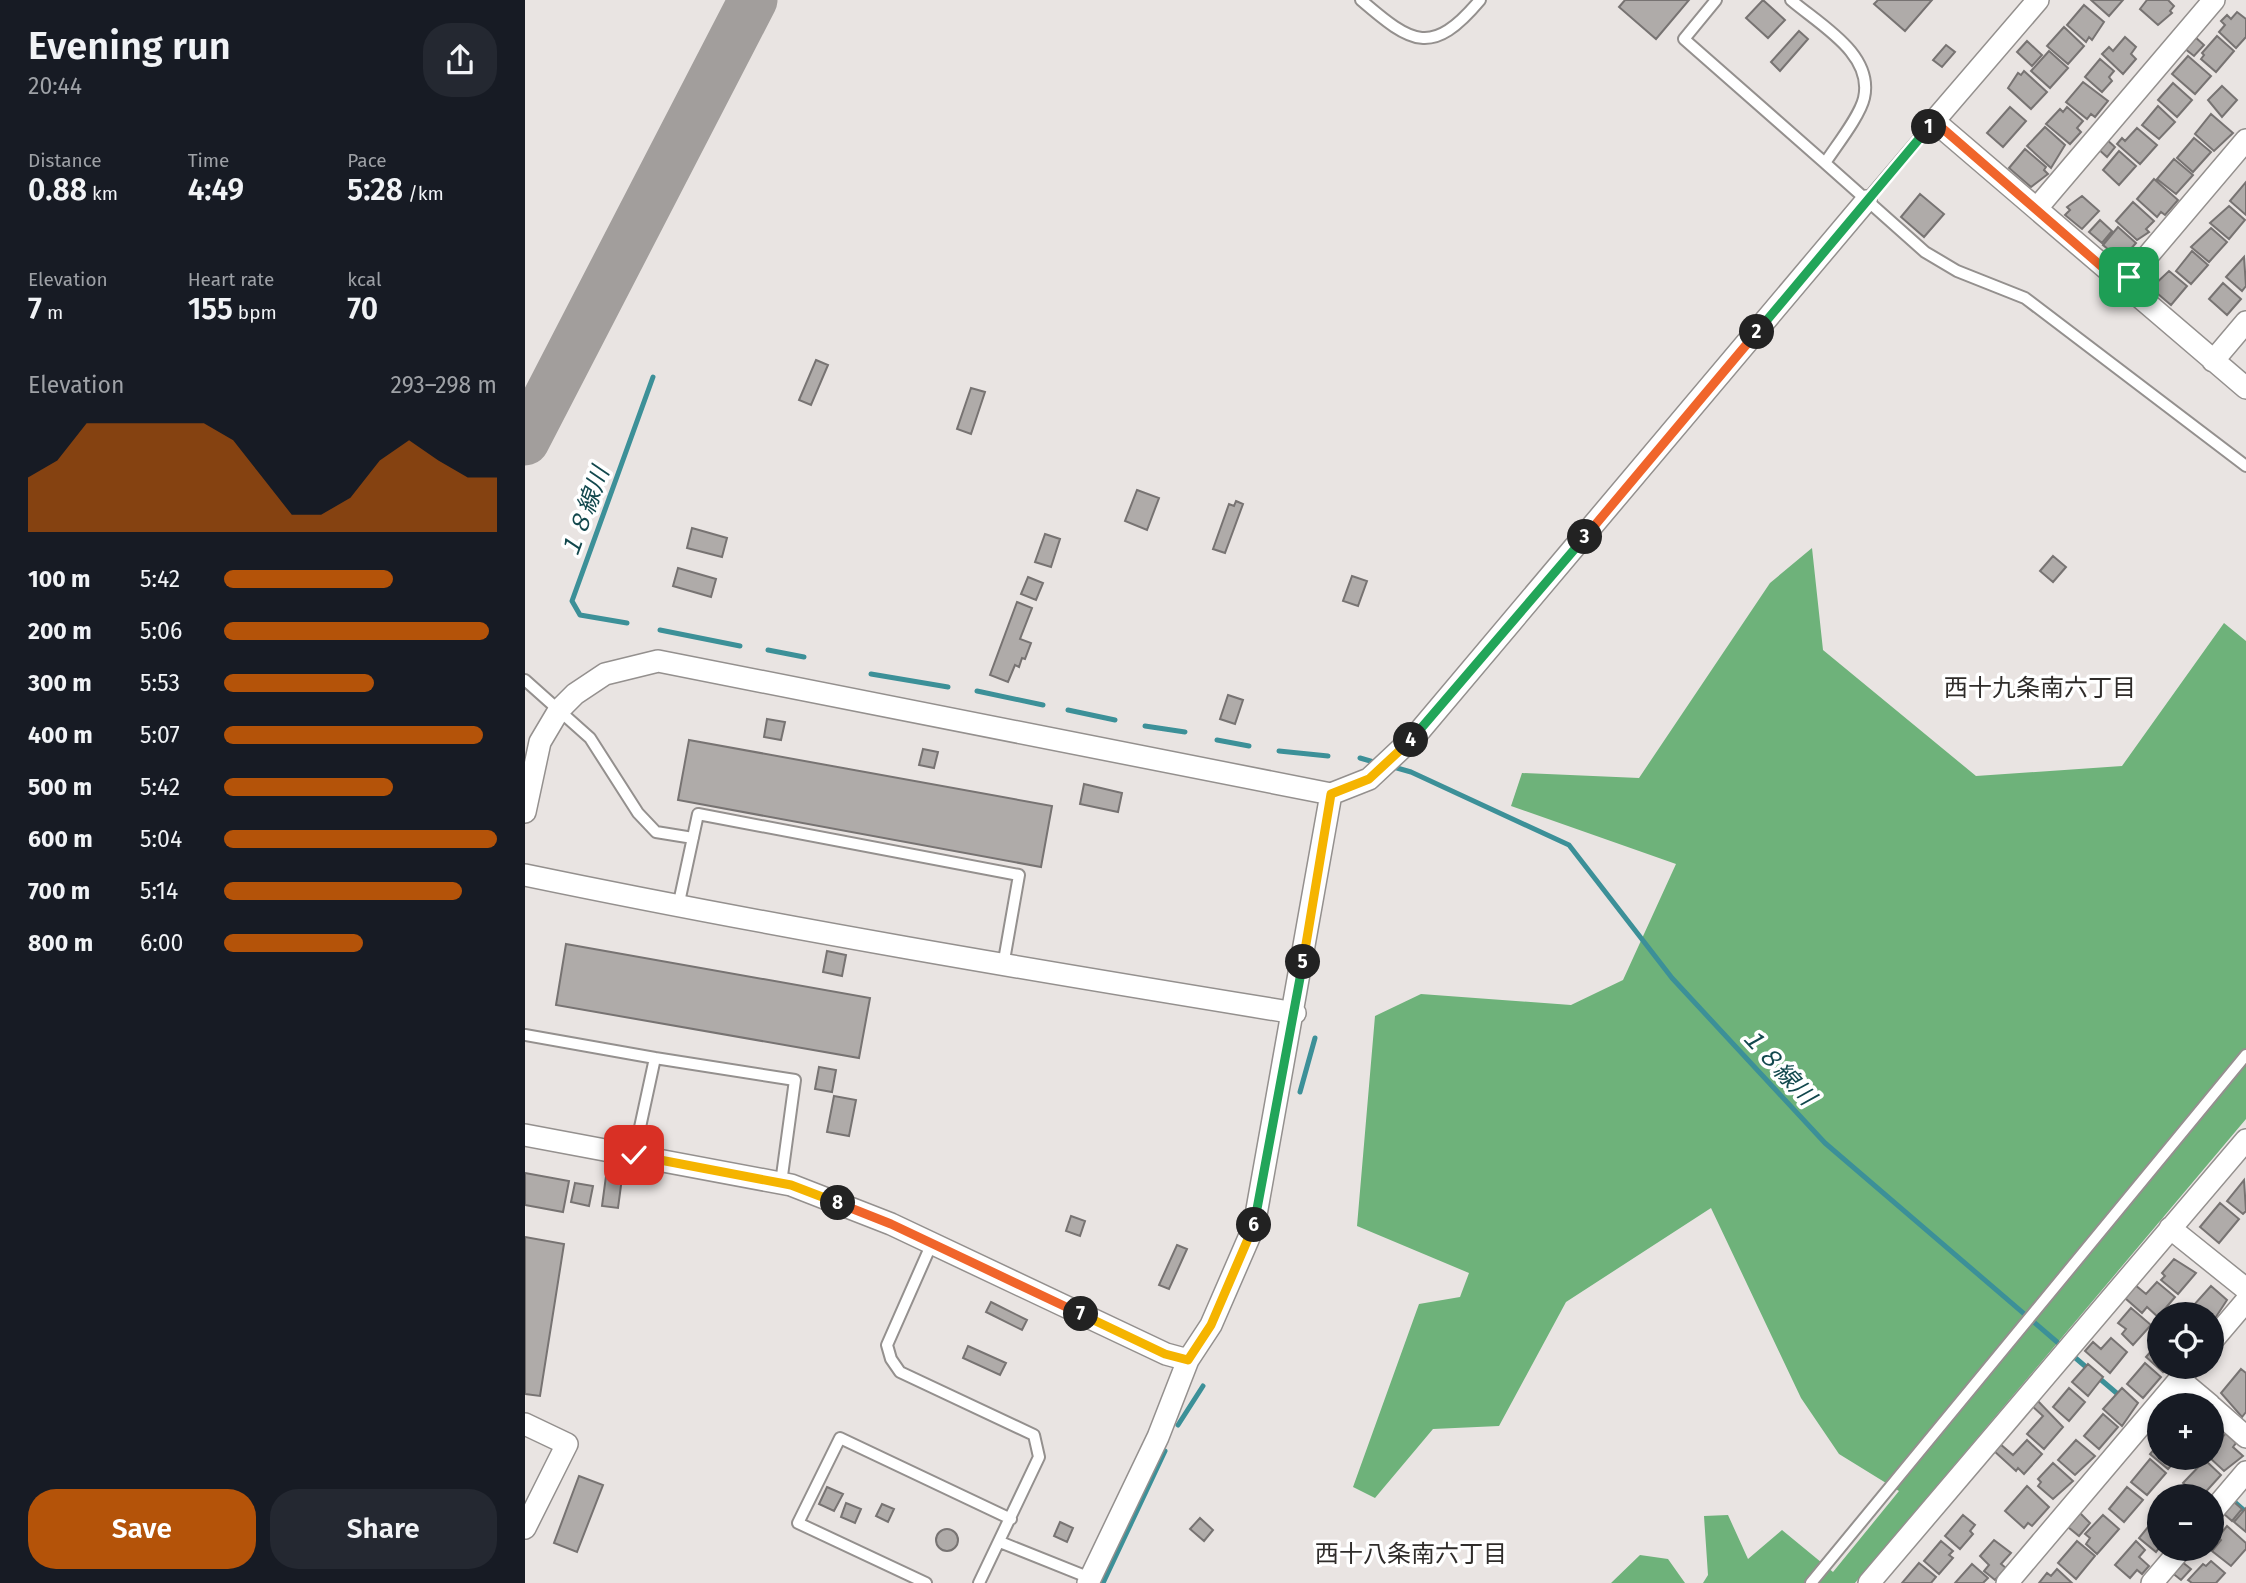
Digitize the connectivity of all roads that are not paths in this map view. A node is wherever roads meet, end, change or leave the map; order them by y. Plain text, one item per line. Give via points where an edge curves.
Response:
1 (1361, 0) edge
2 (1480, 0) edge
3 (1716, 0) edge
4 (1791, 0) edge
5 (2038, 0) edge
6 (2214, 0) edge
7 (1934, 121) junction
8 (2246, 140) edge
9 (1825, 163) junction
10 (1866, 201) junction
11 (2037, 208) junction
12 (2123, 285) junction
13 (2246, 322) edge
14 (2213, 361) junction
15 (2246, 388) edge
16 (2246, 466) edge
17 (525, 680) edge
18 (559, 710) junction
19 (1331, 794) junction
20 (525, 811) edge
21 (692, 838) junction
22 (525, 875) edge
23 (678, 907) junction
24 (1003, 966) junction
25 (1294, 1013) junction
26 (525, 1035) edge
27 (2246, 1055) edge
28 (655, 1058) junction
29 (525, 1135) edge
30 (2246, 1140) edge
31 (634, 1155) junction
32 (781, 1183) junction
33 (2170, 1228) junction
34 (932, 1243) junction
35 (2246, 1289) edge
36 (2246, 1301) edge
37 (2224, 1327) edge
38 (1188, 1360) junction
39 (2179, 1379) edge
40 (2189, 1379) edge
41 (2200, 1393) edge
42 (2224, 1418) edge
43 (525, 1424) edge
44 (2246, 1437) edge
45 (2246, 1472) edge
46 (2224, 1498) edge
47 (1011, 1519) junction
48 (525, 1528) edge
49 (1000, 1542) junction
50 (2171, 1561) edge
51 (1089, 1581) edge
52 (926, 1583) edge
53 (979, 1583) edge
54 (1811, 1583) edge
55 (1869, 1583) edge
56 (2007, 1583) edge
57 (2152, 1583) edge

1 - 2 lane via 1398,30 1426,39 1442,36 1460,24
3 - 9 lane via 1684,39
4 - 9 lane via 1857,56 1866,75 1864,100
5 - 7 street
6 - 11 street
7 - 10 lane
7 - 11 street
8 - 12 street
9 - 10 lane
10 - 16 lane via 1925,252 1957,271 2025,298
10 - 19 street via 1417,734 1369,779
11 - 12 street
12 - 14 street
13 - 14 street
14 - 15 street
17 - 18 lane
18 - 19 street via 605,674 658,662
18 - 20 street via 540,742
18 - 21 lane via 590,738 638,813 656,832
19 - 25 street
21 - 23 lane
21 - 24 lane via 698,814 1019,875
22 - 23 street
23 - 24 street
24 - 25 street
25 - 38 street via 1254,1226 1211,1325
26 - 28 lane
27 - 54 lane
28 - 31 lane
28 - 32 lane via 795,1080
29 - 31 street
30 - 33 street
31 - 32 street
32 - 34 street
33 - 35 street
33 - 55 street
34 - 38 street via 1165,1354
34 - 47 lane via 887,1345 891,1359 900,1372 1034,1436 1039,1457
36 - 37 street
38 - 51 street via 1158,1437
39 - 56 street
40 - 41 street
42 - 44 street
43 - 48 street via 567,1444
45 - 46 street
47 - 49 lane
47 - 52 lane via 840,1438 798,1522
49 - 51 lane
49 - 53 lane
50 - 57 street

